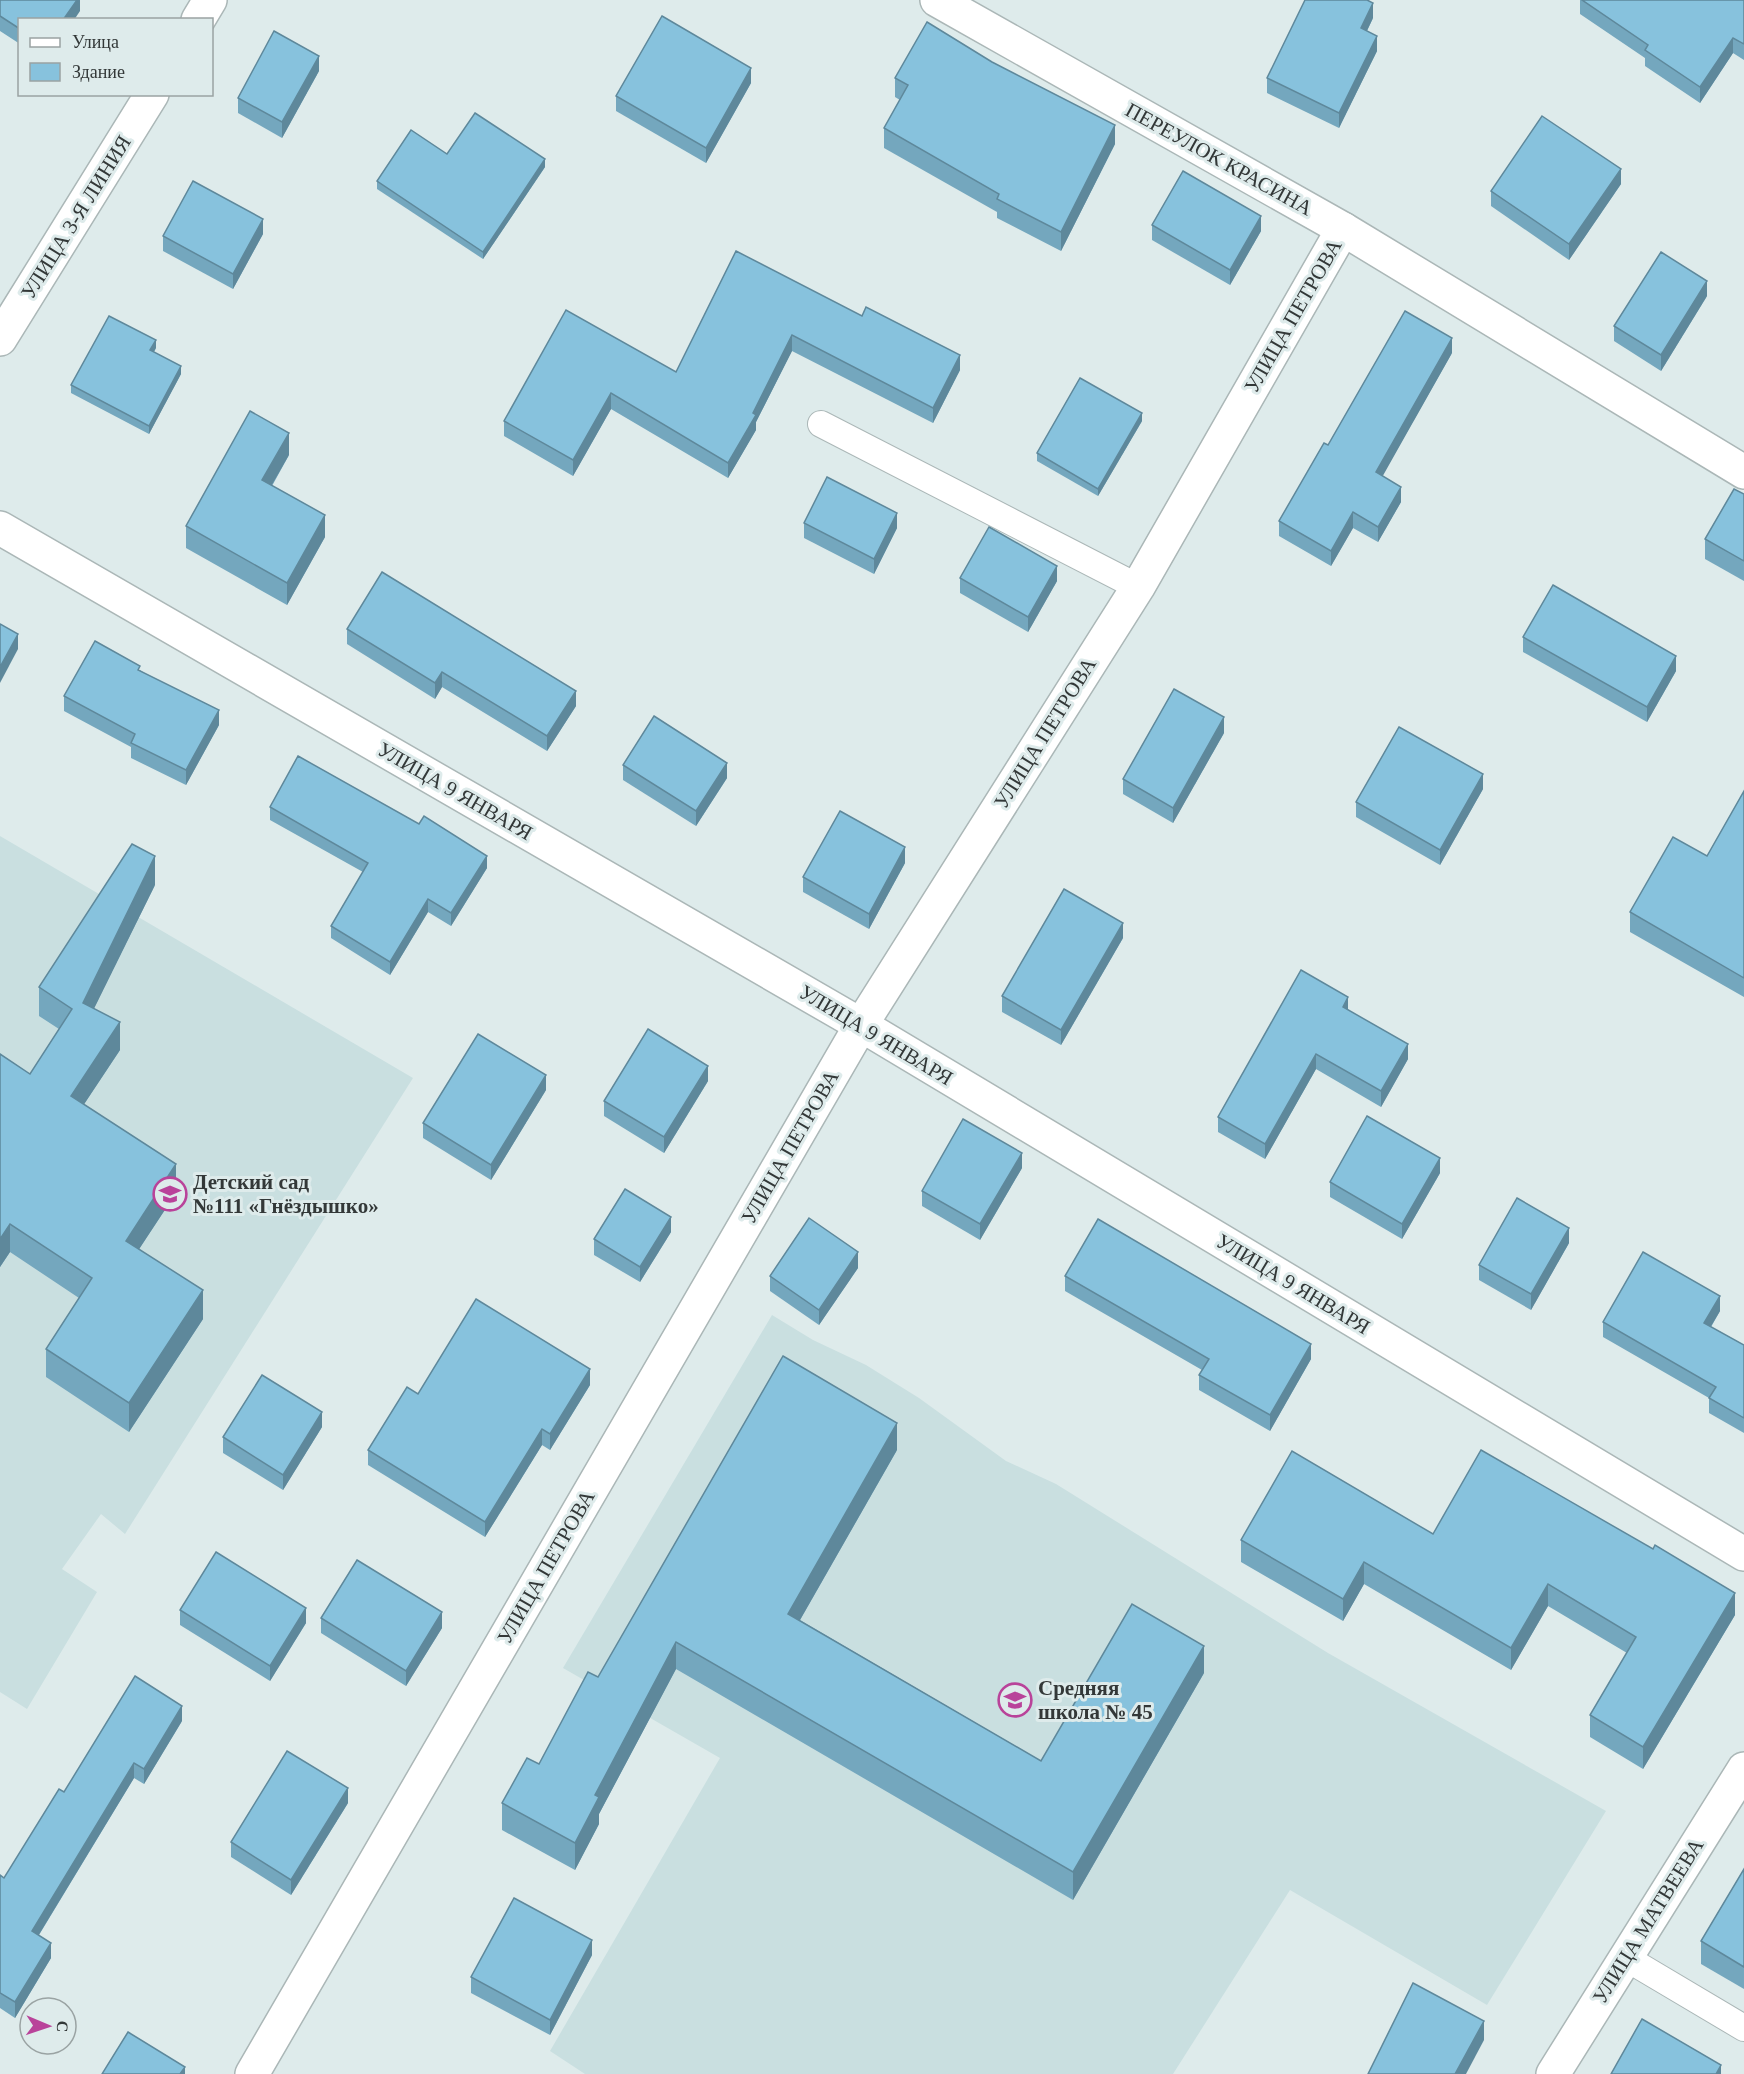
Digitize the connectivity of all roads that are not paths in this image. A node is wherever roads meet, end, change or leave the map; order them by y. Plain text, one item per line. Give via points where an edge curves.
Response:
1 (210, 0) edge
2 (937, 0) edge
3 (199, 18) edge
4 (151, 96) edge
5 (1343, 229) junction
6 (0, 339) edge
7 (820, 424) dead end
8 (1744, 472) edge
9 (0, 528) edge
10 (1138, 587) junction
11 (861, 1025) junction
12 (1744, 1554) edge
13 (1744, 1769) edge
14 (1626, 1958) junction
15 (1744, 2028) edge
16 (252, 2074) edge
17 (1553, 2074) edge

1 - 3 street
2 - 5 street, ПЕРЕУЛОК КРАСИНА
4 - 6 street, УЛИЦА 3-Я ЛИНИЯ
5 - 8 street, ПЕРЕУЛОК КРАСИНА
5 - 10 street, УЛИЦА ПЕТРОВА
7 - 10 lane
9 - 11 street, УЛИЦА 9 ЯНВАРЯ
10 - 11 street, УЛИЦА ПЕТРОВА
11 - 12 street, УЛИЦА 9 ЯНВАРЯ
11 - 16 street, УЛИЦА ПЕТРОВА
13 - 14 street, УЛИЦА МАТВЕЕВА
14 - 15 lane
14 - 17 street, УЛИЦА МАТВЕЕВА

